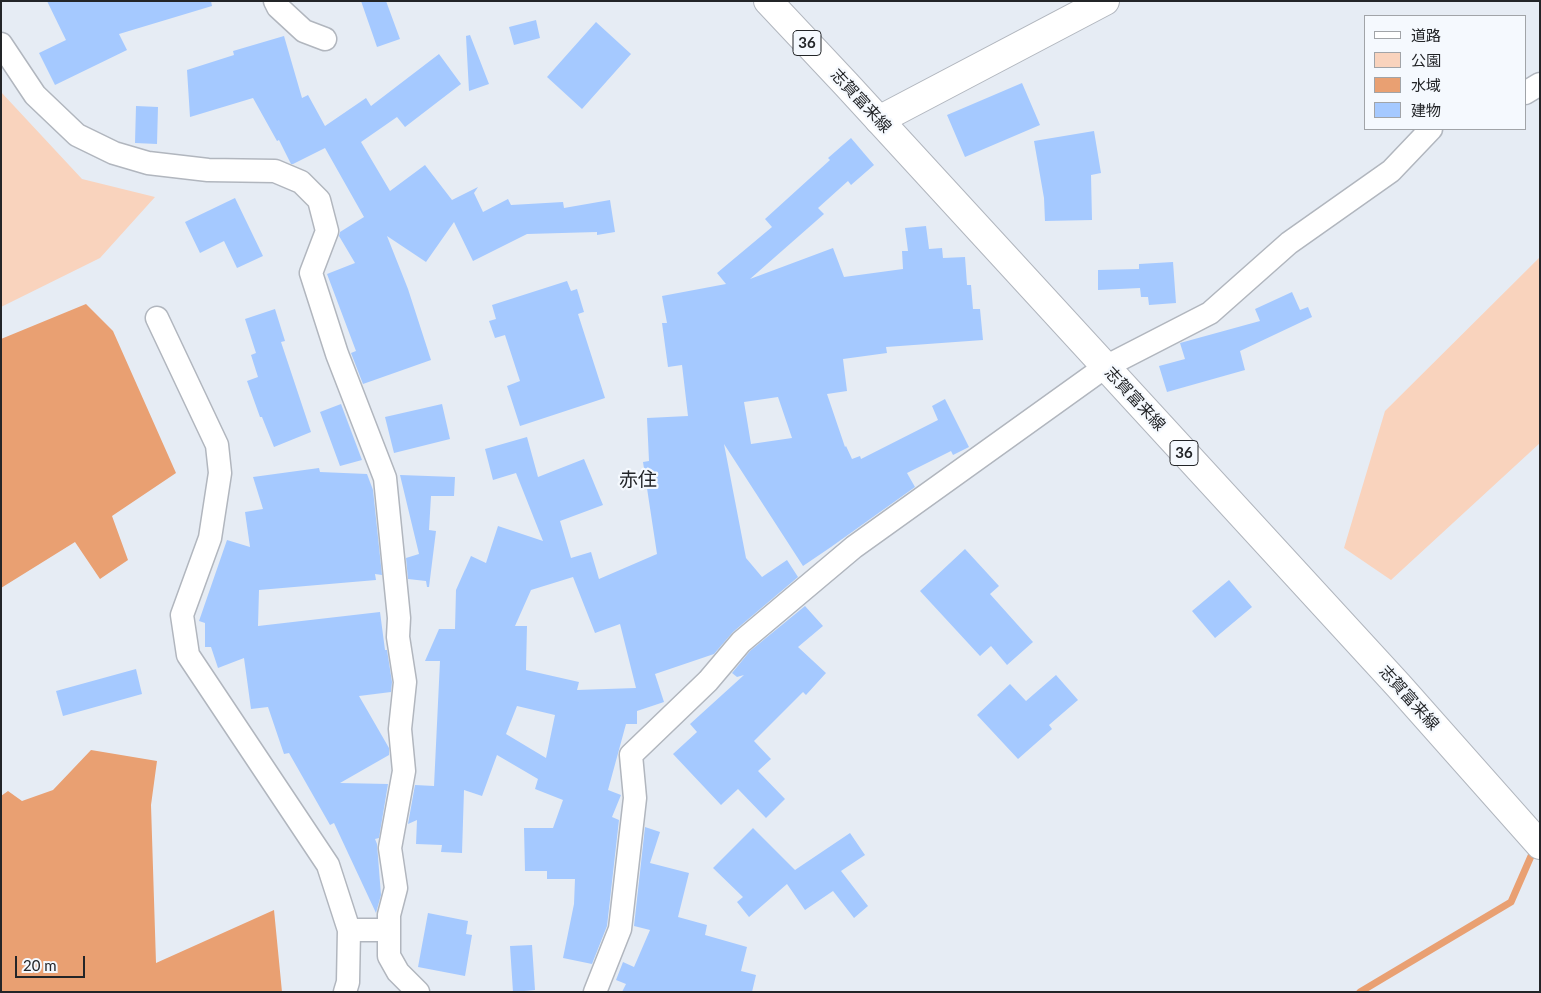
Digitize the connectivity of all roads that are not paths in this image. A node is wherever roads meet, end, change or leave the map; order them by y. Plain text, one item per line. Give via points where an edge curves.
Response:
1 (274, 1) edge
2 (768, 1) edge
3 (1098, 3) edge
4 (325, 39) dead end
5 (1, 44) edge
6 (1540, 84) edge
7 (1526, 92) edge
8 (878, 120) junction
9 (1430, 130) edge
10 (157, 318) dead end
11 (1105, 367) junction
12 (1540, 845) edge
13 (349, 930) junction
14 (388, 930) junction
15 (345, 992) edge
16 (418, 992) edge
17 (595, 992) edge

1 - 4 street via 304,31
2 - 8 main road, 志賀富来線 / 36
3 - 8 main road
5 - 14 street via 35,95 76,135 114,153 148,163 208,170 275,171 301,182 319,200 327,231 311,273 337,354 385,478 400,618 398,636 405,682 400,729 404,771 390,848 396,888
6 - 7 street
8 - 11 main road, 志賀富来線 / 36
9 - 11 street via 1391,171 1289,242 1210,313
10 - 13 street via 217,445 220,473 210,538 182,615 188,655 328,865
11 - 12 main road, 志賀富来線 / 36 via 1398,685
11 - 17 street via 854,547 741,642 708,681 631,755 635,798 620,929
13 - 14 street
13 - 15 street
14 - 16 street via 389,956 398,972

